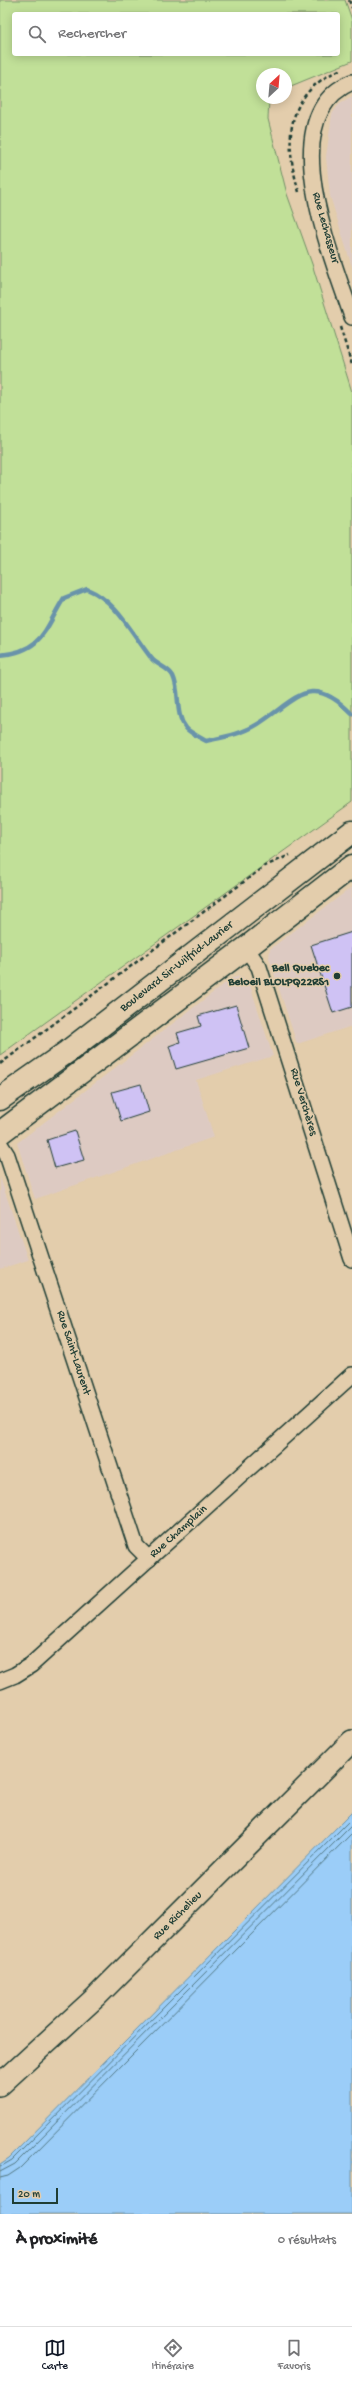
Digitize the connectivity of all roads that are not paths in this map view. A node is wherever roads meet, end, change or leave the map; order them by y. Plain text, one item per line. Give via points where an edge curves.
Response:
1 (352, 82) edge
2 (352, 317) edge
3 (352, 832) edge
4 (352, 866) edge
5 (246, 948) junction
6 (0, 1099) edge
7 (0, 1132) edge
8 (0, 1144) edge
9 (352, 1259) edge
10 (352, 1375) edge
11 (149, 1559) junction
12 (0, 1681) edge
13 (352, 1741) edge
14 (0, 2085) edge

1 - 2 street, Rue Lechasseur via 334,91 322,106 313,138 311,158 318,209
3 - 6 main road, Boulevard Sir-Wilfrid-Laurier via 73,1047
4 - 5 main road, Boulevard Sir-Wilfrid-Laurier
5 - 7 main road, Boulevard Sir-Wilfrid-Laurier
5 - 9 street, Rue Verchères via 259,967
8 - 11 street, Rue Saint-Laurent via 7,1155 136,1546
10 - 11 street, Rue Champlain
11 - 12 street, Rue Champlain via 31,1665 16,1675
13 - 14 main road, Rue Richelieu via 96,1997

